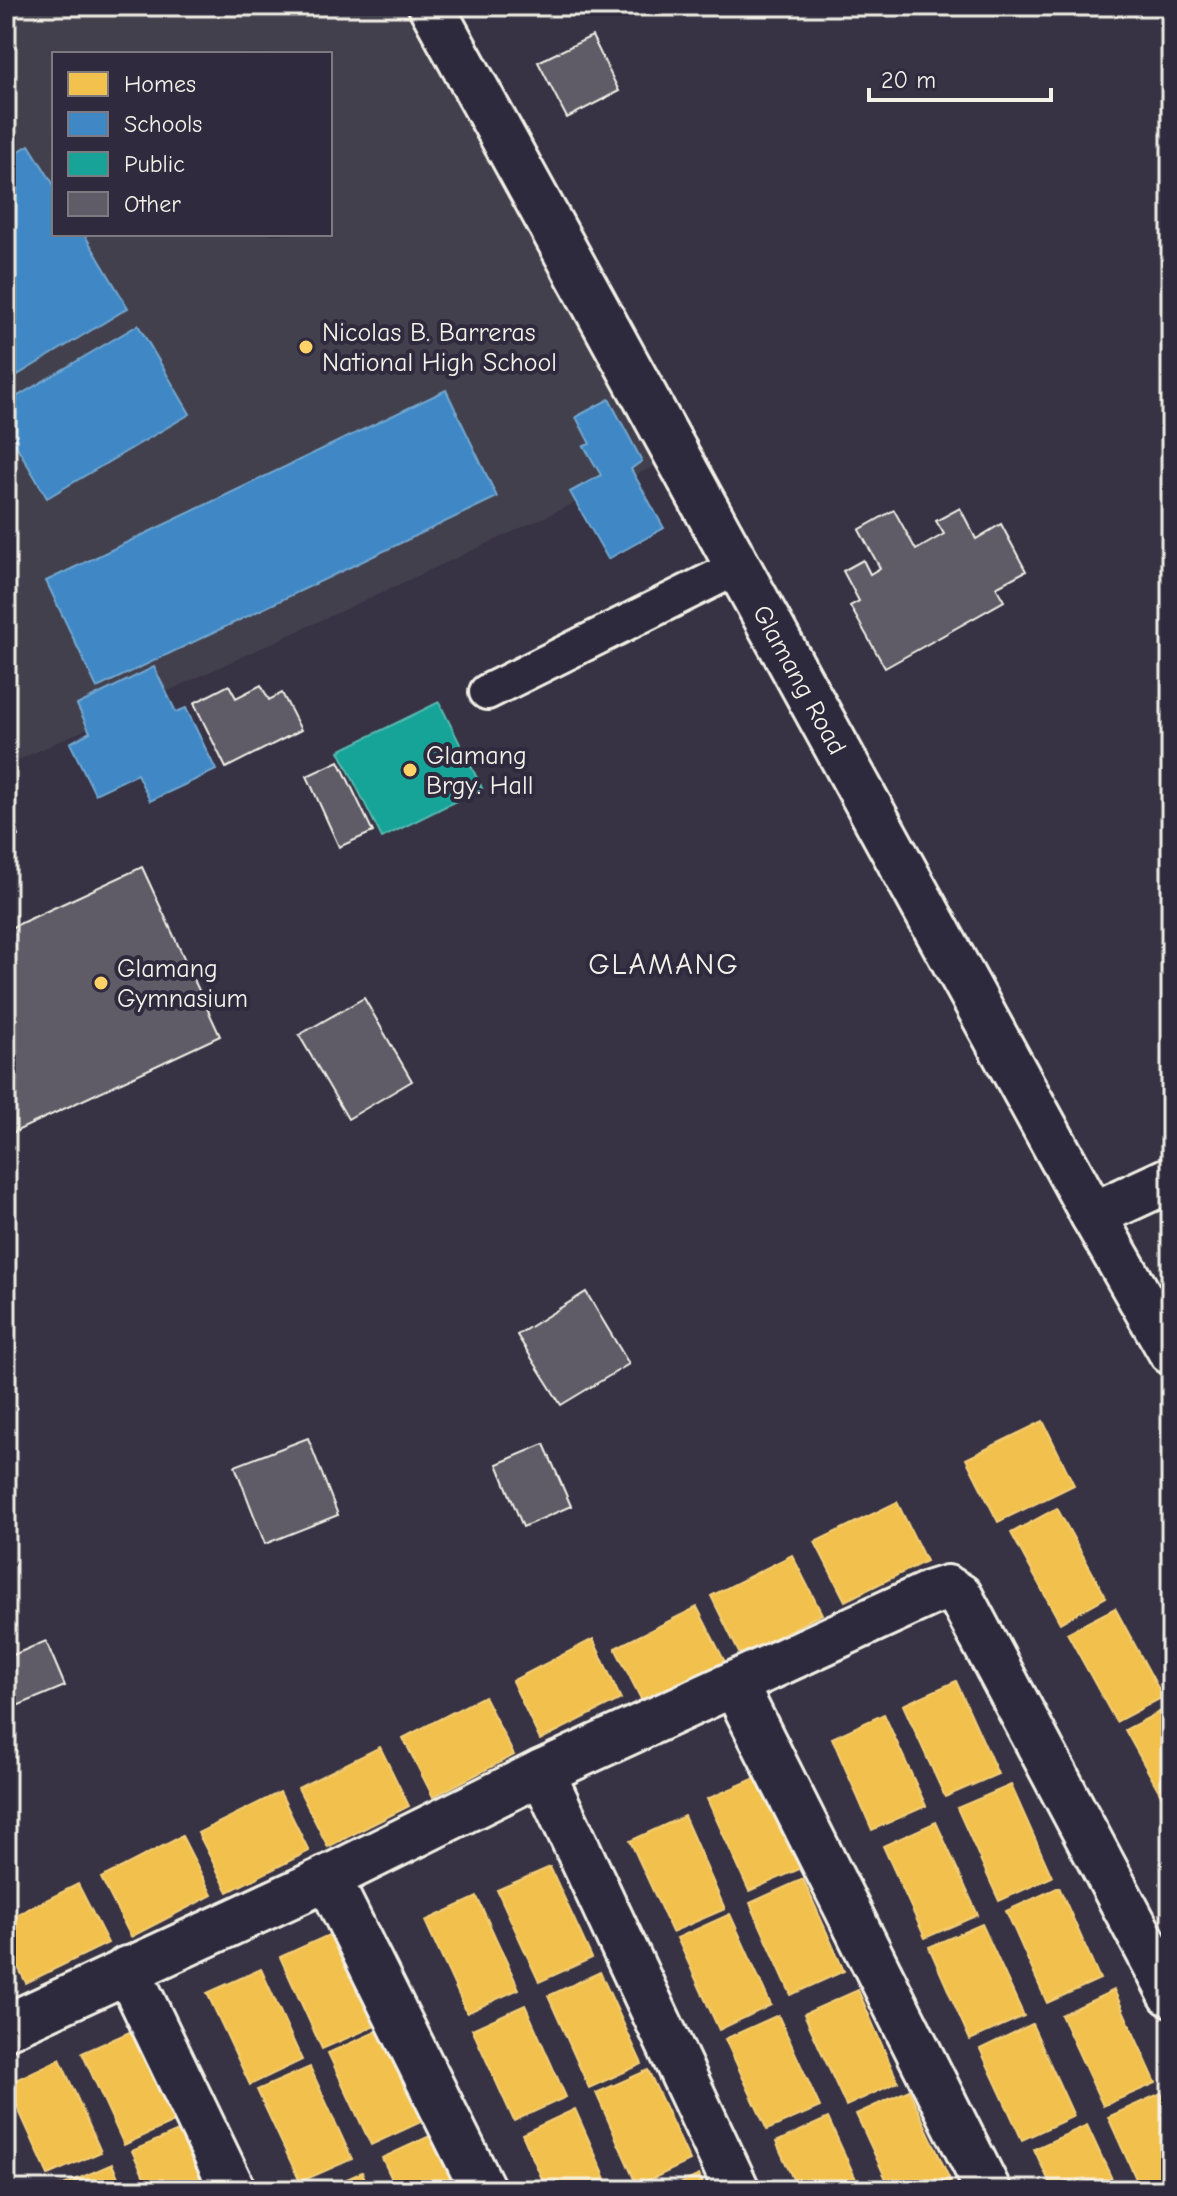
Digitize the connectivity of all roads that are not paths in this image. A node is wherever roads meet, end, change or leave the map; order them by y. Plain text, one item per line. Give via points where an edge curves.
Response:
1 (431, 6) edge
2 (738, 567) junction
3 (487, 692) dead end
4 (1171, 1179) edge
5 (1093, 1215) junction
6 (1171, 1352) edge
7 (735, 1685) junction
8 (542, 1772) junction
9 (328, 1878) junction
10 (127, 1969) junction
11 (1171, 1994) edge
12 (6, 2027) edge
13 (233, 2190) edge
14 (483, 2190) edge
15 (737, 2190) edge
16 (988, 2190) edge

1 - 2 street, Glamang Road
2 - 3 lane
2 - 5 street, Glamang Road
4 - 5 street
5 - 6 street, Glamang Road
7 - 8 street
7 - 11 street via 931,1593 947,1588 960,1596
7 - 16 street
8 - 9 street
8 - 15 street
9 - 10 street
9 - 14 street
10 - 12 street
10 - 13 street

